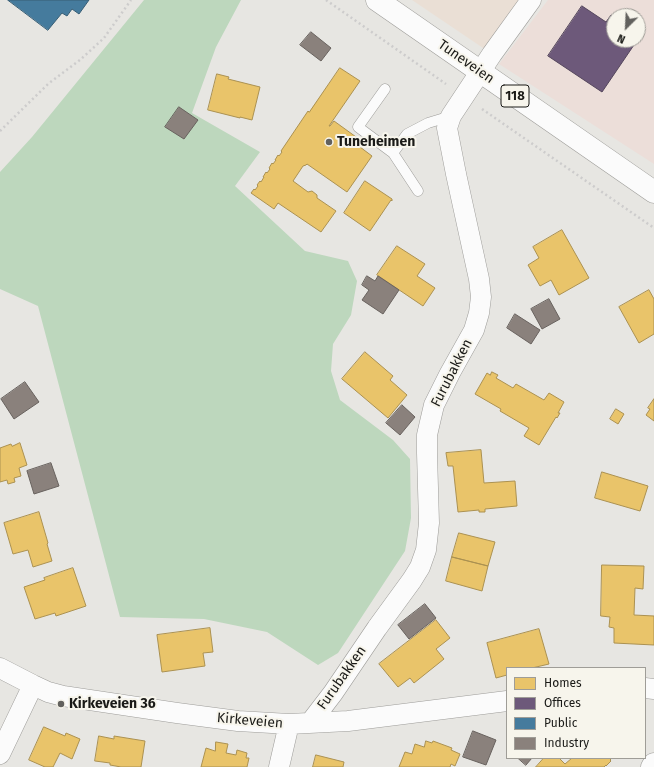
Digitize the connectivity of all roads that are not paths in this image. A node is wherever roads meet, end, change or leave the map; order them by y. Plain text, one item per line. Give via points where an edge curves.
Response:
1 (377, 0) edge
2 (531, 0) edge
3 (480, 72) junction
4 (385, 89) dead end
5 (451, 116) junction
6 (393, 153) junction
7 (418, 191) dead end
8 (654, 192) edge
9 (0, 668) edge
10 (33, 686) junction
11 (506, 702) edge
12 (310, 723) junction
13 (289, 724) junction
14 (0, 754) edge
15 (654, 764) edge
16 (280, 767) edge
17 (652, 767) edge

1 - 3 main road, Tuneveien / 118
2 - 3 street, Furubakken
3 - 5 street, Furubakken
3 - 8 main road, Tuneveien / 118
4 - 6 lane via 358,127
5 - 6 lane via 428,123 407,134
5 - 12 street, Furubakken via 447,128 480,279 481,297 474,330 434,405 427,435 429,523 426,550 412,580
6 - 7 lane
9 - 10 street, Kirkeveien
10 - 13 street, Kirkeveien via 63,696 177,713
10 - 14 street
11 - 12 street, Kirkeveien via 348,721
12 - 13 street, Kirkeveien
13 - 16 street
15 - 17 main road

